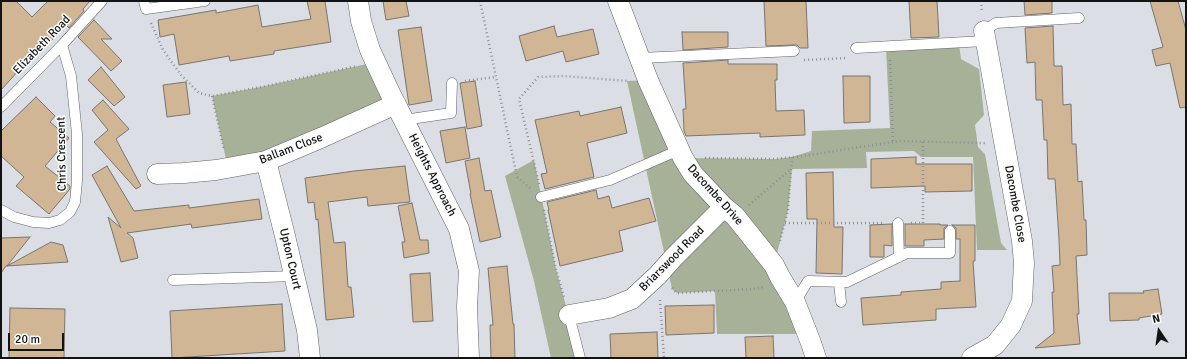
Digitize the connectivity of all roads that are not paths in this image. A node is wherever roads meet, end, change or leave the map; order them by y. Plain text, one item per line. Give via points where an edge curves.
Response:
1 (102, 1) edge
2 (205, 1) edge
3 (358, 1) edge
4 (618, 1) edge
5 (145, 5) edge
6 (1079, 18) dead end
7 (985, 36) junction
8 (62, 45) junction
9 (856, 48) road end
10 (794, 51) road end
11 (640, 58) junction
12 (452, 83) road end
13 (1, 107) edge
14 (400, 112) junction
15 (681, 154) junction
16 (266, 161) junction
17 (157, 174) dead end
18 (541, 197) road end
19 (1, 210) edge
20 (729, 212) junction
21 (898, 223) road end
22 (950, 231) dead end
23 (899, 257) junction
24 (295, 276) junction
25 (173, 280) dead end
26 (839, 282) junction
27 (795, 302) junction
28 (841, 302) dead end
29 (569, 315) joint
30 (310, 358) edge
31 (469, 358) edge
32 (580, 358) edge
33 (816, 358) edge
34 (972, 358) edge

1 - 8 lane, Elizabeth Road
2 - 5 lane
3 - 14 street, Heights Approach via 370,50
4 - 11 street, Dacombe Drive
6 - 7 lane via 996,23
7 - 9 lane
7 - 34 street, Dacombe Close via 1024,262 1022,301 1011,325 995,345
8 - 13 lane, Elizabeth Road
8 - 19 lane, Chris Crescent via 71,76 77,134 75,202 70,212 60,220 49,223 14,217
10 - 11 lane
11 - 15 street, Dacombe Drive
12 - 14 lane via 451,112
14 - 16 street, Ballam Close via 323,137
14 - 31 street, Heights Approach via 459,228 469,272
15 - 18 lane via 610,180
15 - 20 street, Dacombe Drive via 693,174
16 - 17 street, Ballam Close via 216,170
16 - 24 street, Upton Court
20 - 27 street, Dacombe Drive via 774,265
20 - 29 street, Briarswood Road via 673,258 632,299 609,308
21 - 23 lane
22 - 23 lane via 950,253 907,253
23 - 26 lane via 847,282
24 - 25 lane
24 - 30 street, Upton Court via 307,330
26 - 27 lane via 808,281
26 - 28 lane
27 - 33 street, Dacombe Drive
29 - 32 lane

